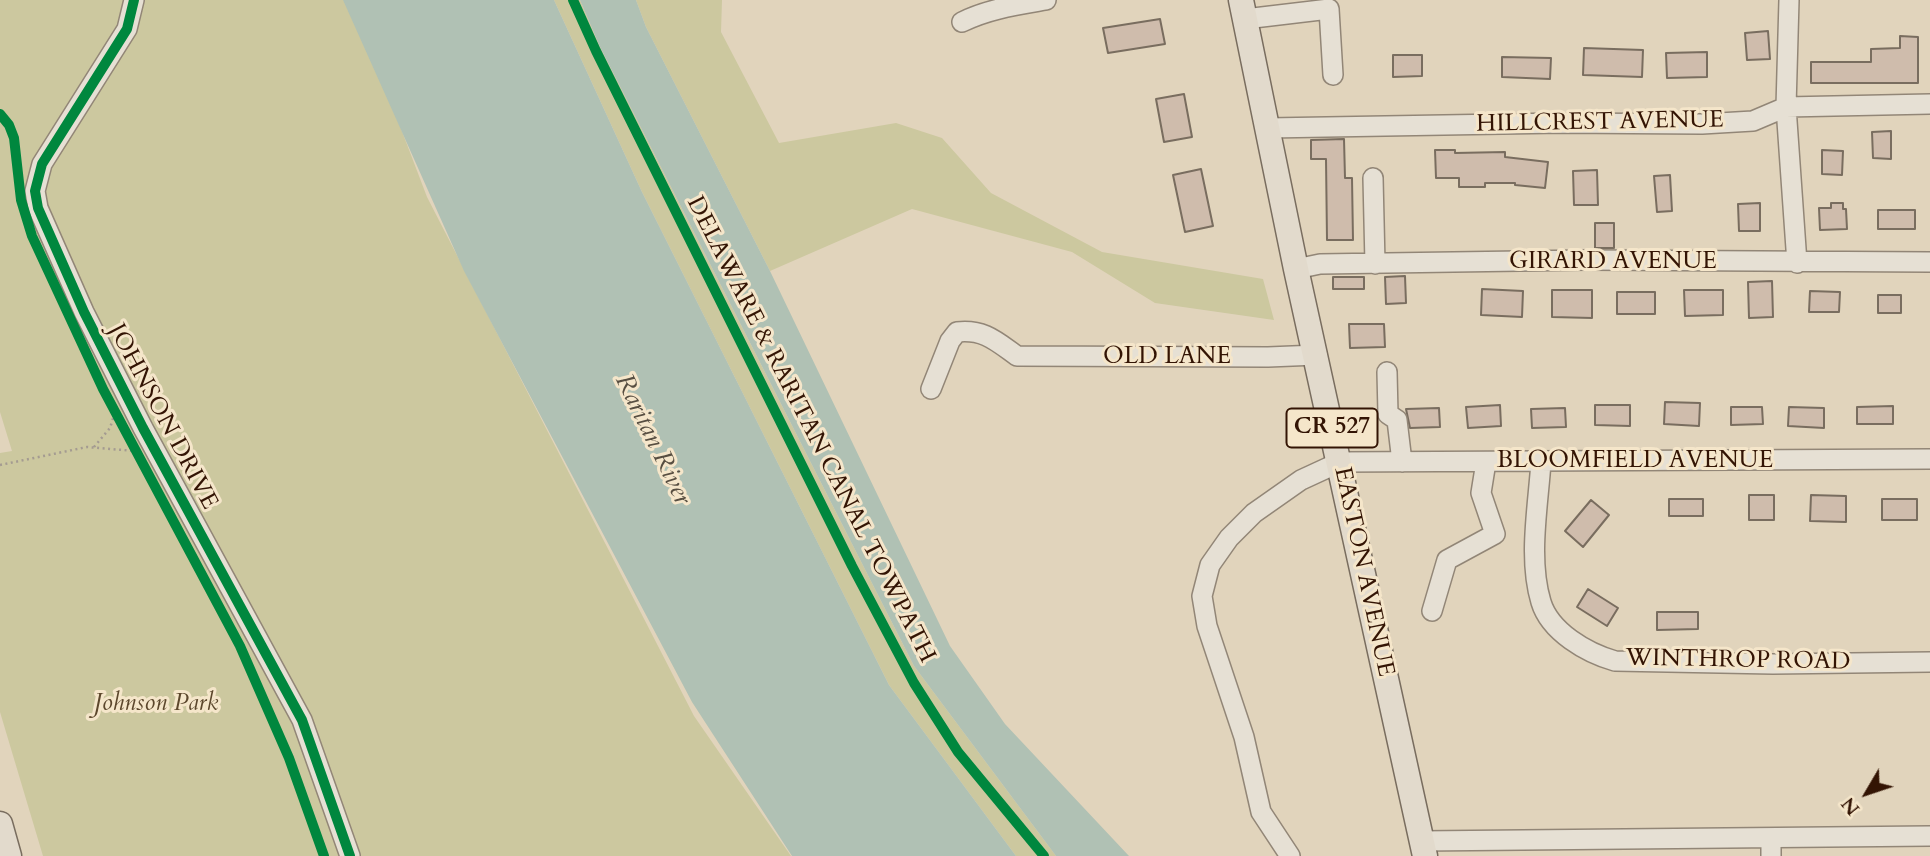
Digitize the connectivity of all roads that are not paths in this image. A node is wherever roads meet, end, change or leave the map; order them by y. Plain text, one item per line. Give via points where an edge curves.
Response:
1 (134, 0) edge
2 (1045, 0) edge
3 (1789, 0) edge
4 (1243, 10) edge
5 (962, 22) dead end
6 (1333, 75) dead end
7 (1930, 104) edge
8 (1786, 107) junction
9 (1268, 128) junction
10 (1373, 178) dead end
11 (1930, 262) edge
12 (1797, 263) junction
13 (1375, 264) junction
14 (1296, 269) junction
15 (1317, 355) junction
16 (1387, 372) dead end
17 (931, 389) dead end
18 (1930, 460) edge
19 (1340, 462) junction
20 (1402, 462) junction
21 (1486, 462) junction
22 (1541, 462) junction
23 (1432, 611) dead end
24 (1930, 662) edge
25 (0, 824) edge
26 (1930, 836) edge
27 (1771, 847) edge
28 (1423, 848) edge
29 (9, 856) edge
30 (350, 856) edge
31 (1290, 856) edge

1 - 30 street, JOHNSON DRIVE via 127,29 42,164 35,191 38,208 143,428 302,720
2 - 5 street
3 - 8 street
4 - 6 street via 1329,9
4 - 9 main road, EASTON AVENUE / CR 527
7 - 8 street, HILLCREST AVENUE
8 - 9 street, HILLCREST AVENUE via 1753,121 1702,124
8 - 12 street
9 - 14 main road, EASTON AVENUE / CR 527
10 - 13 street
11 - 12 street, GIRARD AVENUE
12 - 13 street, GIRARD AVENUE
13 - 14 street, GIRARD AVENUE
14 - 15 main road, EASTON AVENUE / CR 527
15 - 17 street, OLD LANE via 1017,356 972,330 957,332 950,341
15 - 19 main road, EASTON AVENUE / CR 527
16 - 20 street via 1388,414 1397,420
18 - 22 street, BLOOMFIELD AVENUE
19 - 20 street, BLOOMFIELD AVENUE
19 - 28 main road, EASTON AVENUE / CR 527
19 - 31 street via 1301,480 1254,513 1210,565 1202,596 1261,812
20 - 21 street, BLOOMFIELD AVENUE
21 - 22 street, BLOOMFIELD AVENUE
21 - 23 street via 1481,493 1495,534 1447,560
22 - 24 street, WINTHROP ROAD via 1535,560 1542,604 1565,635 1599,656 1615,661 1773,664
25 - 29 main road
26 - 27 street
27 - 28 street

